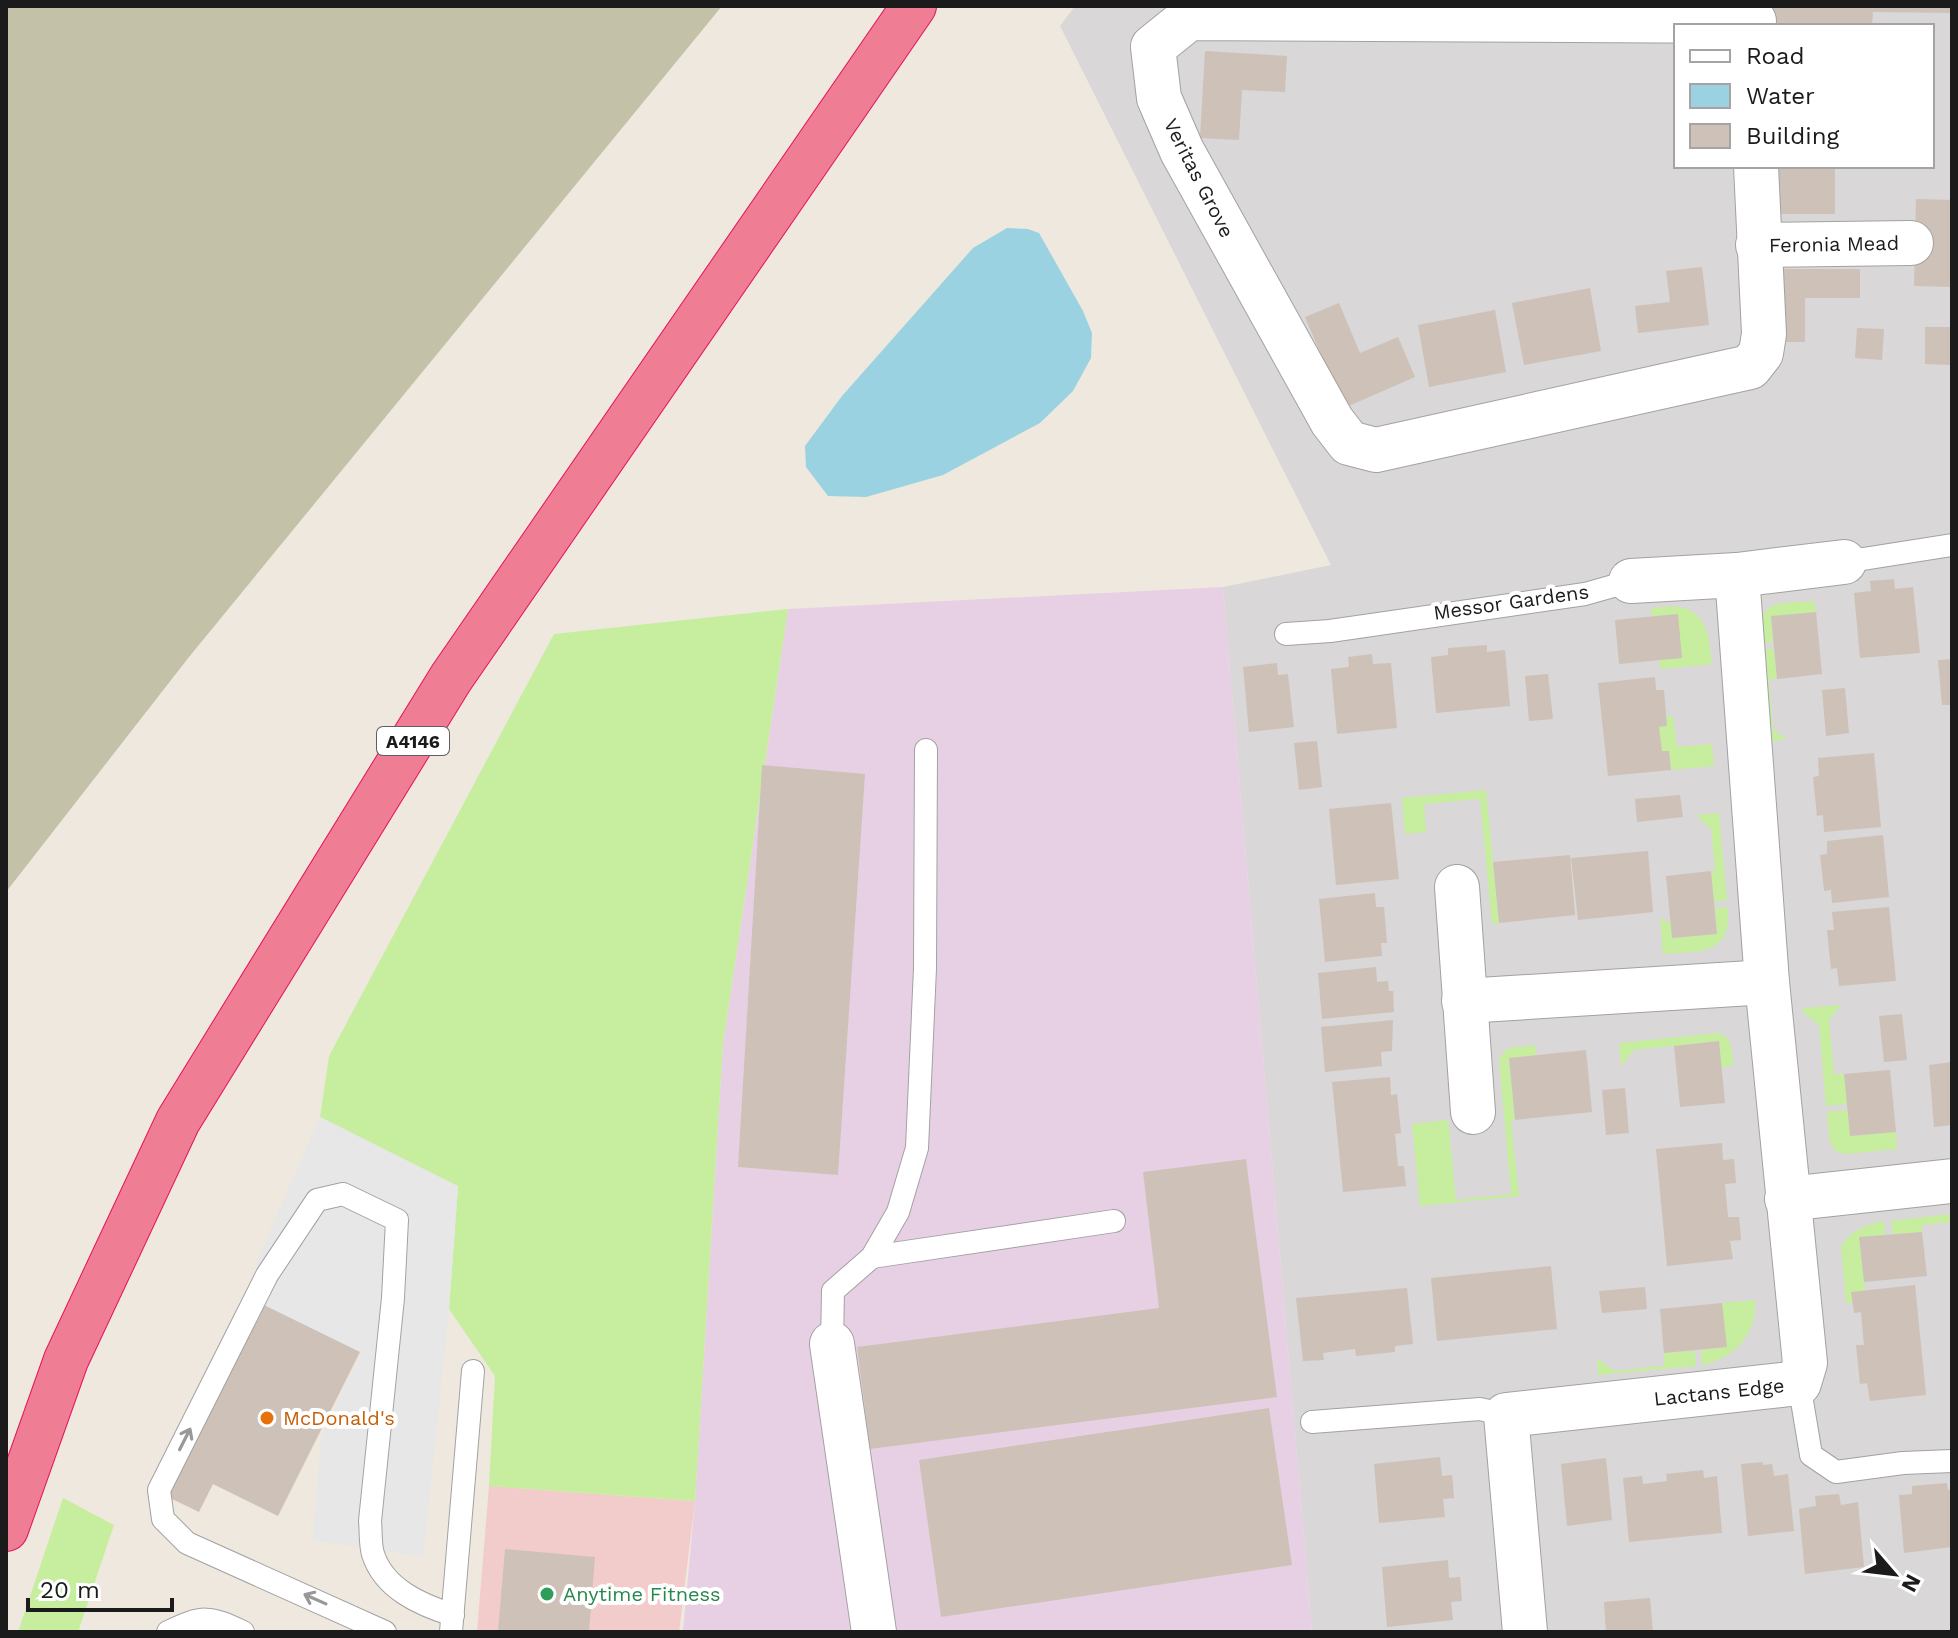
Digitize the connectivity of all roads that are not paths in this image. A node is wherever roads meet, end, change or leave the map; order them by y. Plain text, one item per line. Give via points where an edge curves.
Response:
1 (914, 6) edge
2 (1754, 18) edge
3 (1756, 168) edge
4 (1911, 243) dead end
5 (1758, 245) junction
6 (1764, 334) joint
7 (1952, 545) edge
8 (1844, 562) joint
9 (1737, 575) junction
10 (1631, 581) joint
11 (1286, 634) dead end
12 (926, 750) dead end
13 (1457, 887) dead end
14 (1767, 982) junction
15 (1464, 1001) junction
16 (1473, 1112) dead end
17 (1952, 1181) edge
18 (1787, 1199) junction
19 (1114, 1221) dead end
20 (872, 1257) junction
21 (832, 1344) joint
22 (473, 1371) dead end
23 (1799, 1383) junction
24 (1506, 1415) junction
25 (1312, 1422) dead end
26 (1952, 1461) edge
27 (6, 1529) edge
28 (452, 1623) edge
29 (168, 1632) edge
30 (243, 1632) edge
31 (385, 1632) edge
32 (874, 1632) edge
33 (1525, 1632) edge

1 - 27 highway, A4146 via 451,678 178,1121 66,1360
2 - 6 street, Veritas Grove via 1189,18 1153,47 1159,98 1182,151 1349,443 1376,450 1750,367 1761,353
3 - 5 street, Feronia Mead
4 - 5 street, Feronia Mead
5 - 6 street, Feronia Mead
7 - 8 lane, Messor Gardens
8 - 9 street, Messor Gardens
9 - 10 street, Messor Gardens
9 - 14 street
10 - 11 lane, Messor Gardens via 1585,594
12 - 20 lane via 917,1148 898,1212
13 - 15 street
14 - 15 street
14 - 18 street
15 - 16 street
17 - 18 street
18 - 23 street, Lactans Edge via 1805,1363
19 - 20 lane
20 - 21 lane via 833,1291
21 - 32 street
22 - 28 lane
23 - 24 street, Lactans Edge
23 - 26 lane via 1811,1455 1836,1472
24 - 25 lane via 1480,1409
24 - 33 street
31 -> 28 lane via 187,1543 163,1519 159,1490 267,1275 317,1200 343,1194 397,1220 370,1521 373,1555 389,1582
29 - 30 lane via 214,1618

